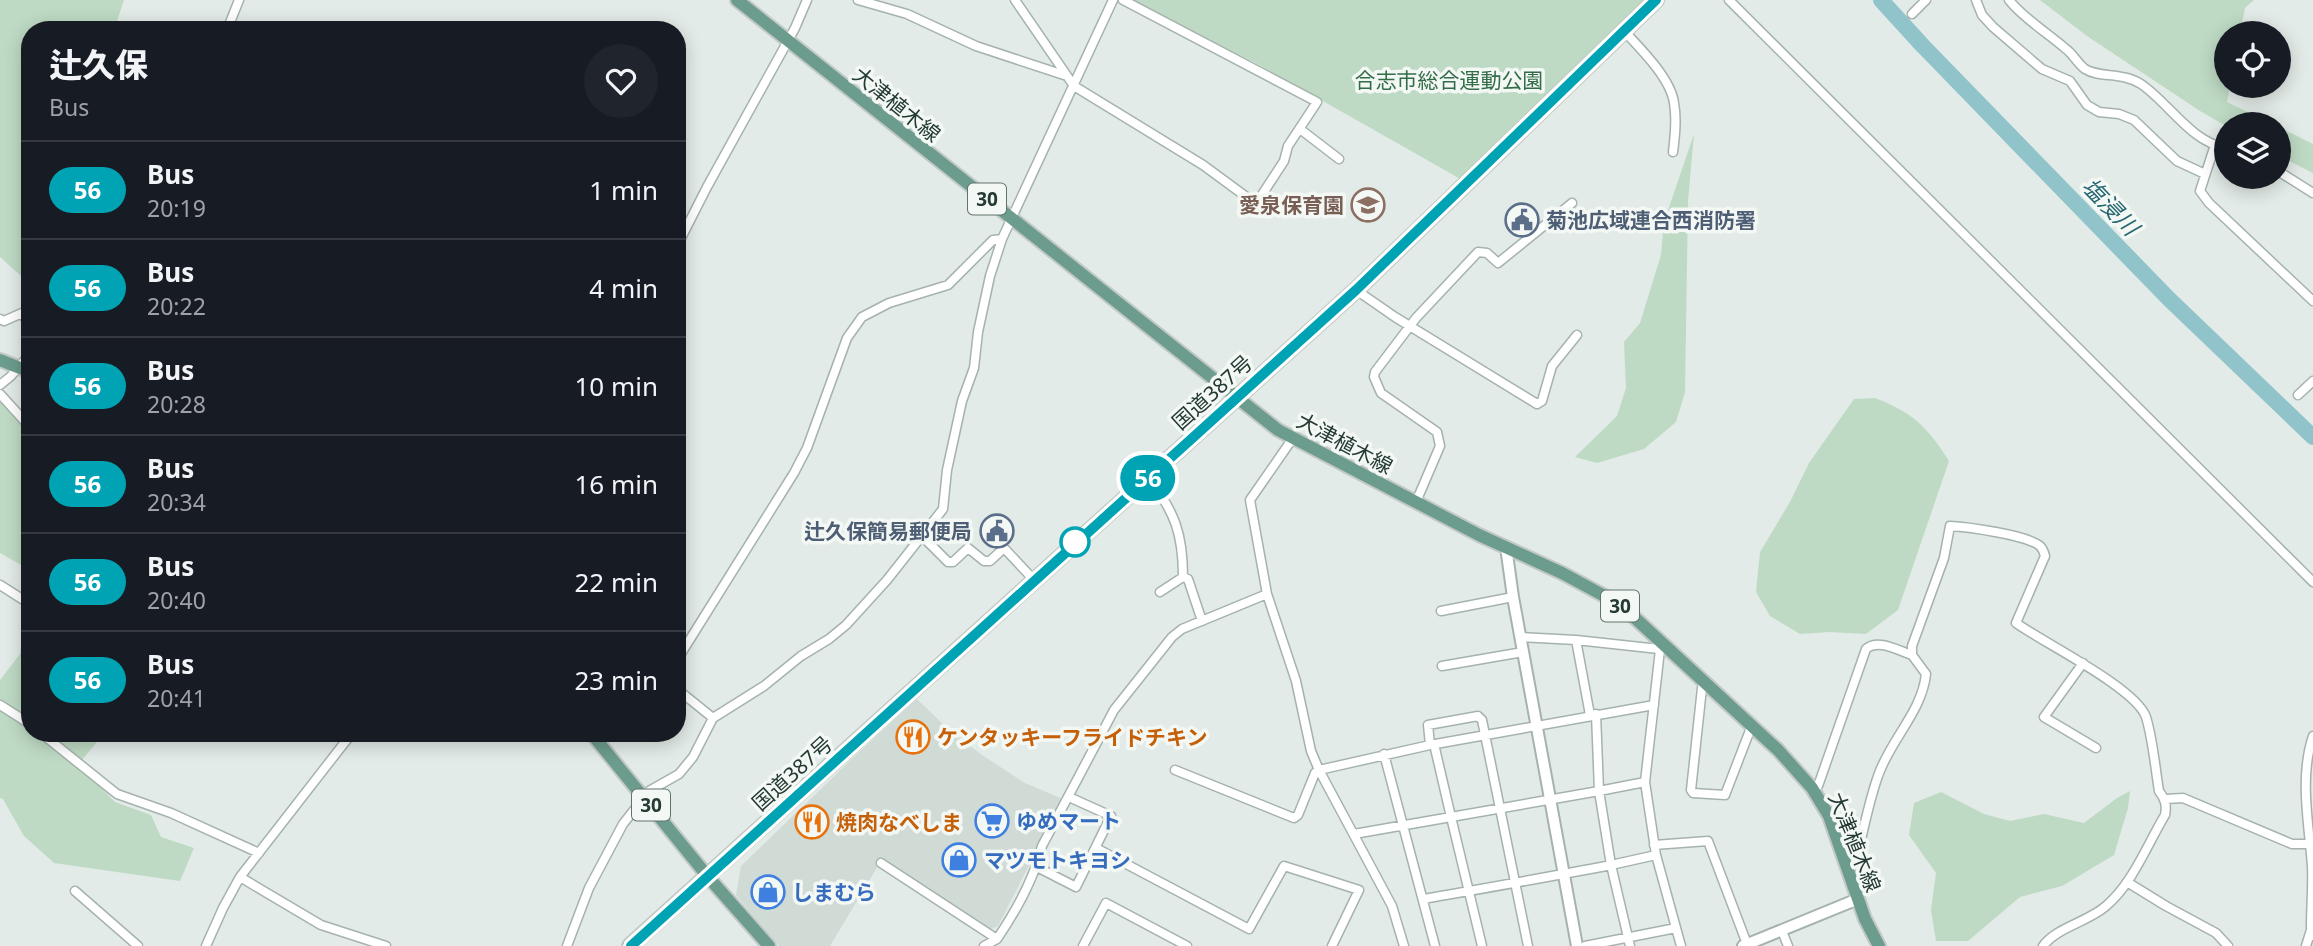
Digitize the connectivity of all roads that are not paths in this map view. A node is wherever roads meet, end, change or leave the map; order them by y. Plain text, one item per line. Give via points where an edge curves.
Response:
1 (239, 0) edge
2 (737, 0) edge
3 (807, 0) edge
4 (858, 0) edge
5 (1015, 0) edge
6 (1113, 0) edge
7 (1123, 0) edge
8 (1656, 0) edge
9 (1729, 0) edge
10 (1926, 0) edge
11 (1976, 0) edge
12 (2009, 0) edge
13 (1912, 15) dead end
14 (231, 21) edge
15 (1625, 32) junction
16 (788, 40) junction
17 (1067, 76) junction
18 (1074, 86) junction
19 (1299, 132) junction
20 (2214, 144) edge
21 (2214, 148) edge
22 (1673, 152) dead end
23 (1337, 161) dead end
24 (2205, 174) junction
25 (2291, 179) edge
26 (2313, 193) edge
27 (1572, 203) dead end
28 (1011, 218) junction
29 (686, 228) edge
30 (1002, 239) junction
31 (1356, 290) junction
32 (2313, 302) edge
33 (21, 313) edge
34 (0, 319) edge
35 (1410, 324) junction
36 (1577, 335) dead end
37 (0, 360) edge
38 (21, 369) edge
39 (21, 372) edge
40 (2313, 381) edge
41 (0, 384) edge
42 (0, 394) edge
43 (2298, 395) dead end
44 (1237, 398) junction
45 (21, 417) edge
46 (1293, 438) junction
47 (1148, 477) junction
48 (1416, 502) junction
49 (923, 537) junction
50 (1506, 547) junction
51 (1184, 577) junction
52 (1034, 580) junction
53 (2313, 582) edge
54 (0, 585) edge
55 (1160, 592) dead end
56 (1267, 594) junction
57 (1513, 597) junction
58 (21, 598) edge
59 (1441, 611) dead end
60 (1202, 621) junction
61 (1521, 637) junction
62 (1576, 640) junction
63 (1660, 645) junction
64 (686, 646) edge
65 (1524, 652) junction
66 (1912, 655) junction
67 (2083, 663) junction
68 (1441, 666) dead end
69 (1705, 681) junction
70 (686, 696) edge
71 (0, 705) edge
72 (1654, 705) junction
73 (1593, 715) junction
74 (21, 718) edge
75 (713, 718) junction
76 (1537, 725) junction
77 (1752, 725) junction
78 (1485, 736) junction
79 (2313, 736) edge
80 (52, 742) edge
81 (345, 742) edge
82 (598, 742) edge
83 (1432, 745) junction
84 (2096, 748) dead end
85 (1384, 754) junction
86 (1318, 770) junction
87 (1175, 771) dead end
88 (1645, 782) junction
89 (1599, 791) junction
90 (1814, 791) junction
91 (644, 797) junction
92 (1069, 797) junction
93 (2165, 799) junction
94 (1551, 800) junction
95 (1499, 809) junction
96 (1451, 817) junction
97 (1402, 825) junction
98 (1354, 834) junction
99 (2310, 844) junction
100 (1654, 845) junction
101 (1096, 848) junction
102 (259, 853) junction
103 (1656, 855) junction
104 (881, 863) dead end
105 (1611, 865) junction
106 (1037, 867) junction
107 (1848, 872) junction
108 (1565, 874) junction
109 (240, 877) junction
110 (709, 878) junction
111 (2127, 882) junction
112 (1515, 883) junction
113 (75, 891) dead end
114 (1469, 891) junction
115 (1424, 899) junction
116 (1858, 899) junction
117 (1676, 928) junction
118 (1782, 931) junction
119 (2313, 931) edge
120 (997, 939) junction
121 (1629, 942) edge
122 (1745, 945) edge
123 (138, 946) edge
124 (206, 946) edge
125 (386, 946) edge
126 (567, 946) edge
127 (631, 946) edge
128 (769, 946) edge
129 (984, 946) edge
130 (1083, 946) edge
131 (1187, 946) edge
132 (1332, 946) edge
133 (1404, 946) edge
134 (1435, 946) edge
135 (1482, 946) edge
136 (1528, 946) edge
137 (1577, 946) edge
138 (1585, 946) edge
139 (1681, 946) edge
140 (1788, 946) edge
141 (1879, 946) edge
142 (2043, 946) edge
143 (2228, 946) edge
144 (2306, 946) edge

1 - 14 street
2 - 16 main road, 大津植木線 / 30
3 - 16 street
4 - 17 street via 907,14 976,46
5 - 17 street
6 - 18 street
7 - 19 street via 1317,102
8 - 15 highway, 国道387号
9 - 53 street
10 - 13 street
11 - 24 street via 1993,27 2042,69 2070,81 2087,105 2134,120 2177,162
12 - 20 street via 2085,69 2136,81
15 - 22 street via 1670,89
15 - 31 highway, 国道387号
16 - 28 main road, 大津植木線 / 30
16 - 29 street
17 - 18 street
18 - 19 street via 1203,165 1256,204
18 - 28 street
19 - 23 street
21 - 24 street
24 - 32 street via 2200,191 2209,203
25 - 26 street
27 - 35 street via 1499,263 1478,253
28 - 30 street
28 - 44 main road, 大津植木線 / 30
30 - 49 street via 978,331 974,368 962,401 943,509
30 - 64 street via 993,240 948,285 889,303 862,317 847,338 794,473
31 - 35 street
31 - 44 highway, 国道387号
33 - 34 street
35 - 36 street via 1537,404 1542,401 1552,366
35 - 48 street via 1374,377 1381,393 1440,438
37 - 38 main road
39 - 41 street
40 - 43 street
42 - 45 street
44 - 46 main road, 大津植木線 / 30
44 - 47 highway, 国道387号
46 - 48 main road, 大津植木線 / 30
46 - 56 street via 1250,500
47 - 51 street via 1174,513
47 - 52 highway, 国道387号
48 - 50 main road, 大津植木線 / 30
49 - 52 street via 948,562 968,548 990,561 1004,548
49 - 75 street via 846,625
50 - 57 street
50 - 63 main road, 大津植木線 / 30 via 1612,600
51 - 55 street
51 - 60 street
52 - 110 highway, 国道387号
54 - 58 street
56 - 60 street
56 - 86 street via 1296,681
57 - 59 street
57 - 61 street
60 - 92 street via 1172,637 1114,709
61 - 62 street
61 - 65 street
62 - 63 street
62 - 73 street
63 - 69 main road, 大津植木線 / 30
63 - 72 street
65 - 68 street
65 - 76 street
66 - 67 street via 1950,526 2030,541 2042,548 2045,556 2017,623
66 - 90 street via 1877,644 1866,649
66 - 107 street via 1927,674 1924,692 1878,776 1856,861
67 - 84 street via 2044,716
67 - 93 street via 2133,699 2146,715 2159,791
69 - 77 main road, 大津植木線 / 30
69 - 77 street via 1693,793 1725,795
70 - 75 street
71 - 74 street
72 - 73 street
72 - 88 street
73 - 76 street
73 - 89 street
75 - 91 street via 679,774 657,784
76 - 78 street
76 - 94 street
77 - 90 main road, 大津植木線 / 30
78 - 83 street
78 - 83 street via 1478,716 1428,725
78 - 95 street
79 - 99 street via 2304,799
80 - 102 street via 117,794
81 - 102 street
82 - 91 main road, 30
83 - 85 street
83 - 96 street
85 - 86 street
85 - 97 street
86 - 87 street via 1294,818
86 - 98 street
88 - 89 street
88 - 100 street
89 - 94 street
89 - 105 street
90 - 107 main road, 大津植木線 / 30 via 1829,816
91 - 110 main road, 30
91 - 126 street via 623,824 589,888
92 - 101 street via 1111,816
92 - 106 street via 1042,846
93 - 99 street via 2183,798 2292,844
93 - 111 street via 2165,815
94 - 95 street
94 - 108 street
95 - 96 street
95 - 112 street
96 - 97 street
96 - 114 street
97 - 98 street
97 - 115 street
98 - 133 street via 1392,906
99 - 119 street
100 - 103 street
100 - 122 street via 1708,841
101 - 106 street via 1076,887
101 - 132 street via 1249,929 1284,866 1359,890
102 - 109 street
103 - 105 street
103 - 117 street
104 - 120 street
105 - 108 street
105 - 121 street
106 - 120 street
107 - 116 main road, 大津植木線 / 30
108 - 112 street
108 - 137 street
109 - 124 street
109 - 125 street via 321,925
110 - 127 highway, 国道387号
110 - 128 main road, 30
111 - 142 street via 2092,918
111 - 143 street via 2216,933
112 - 114 street
112 - 136 street
113 - 123 street
114 - 115 street
114 - 135 street
115 - 134 street
116 - 118 street
116 - 141 main road, 大津植木線 / 30
117 - 121 street
117 - 139 street
118 - 122 street
118 - 140 street
119 - 144 street
120 - 129 street
121 - 138 street
130 - 131 street via 1106,903

